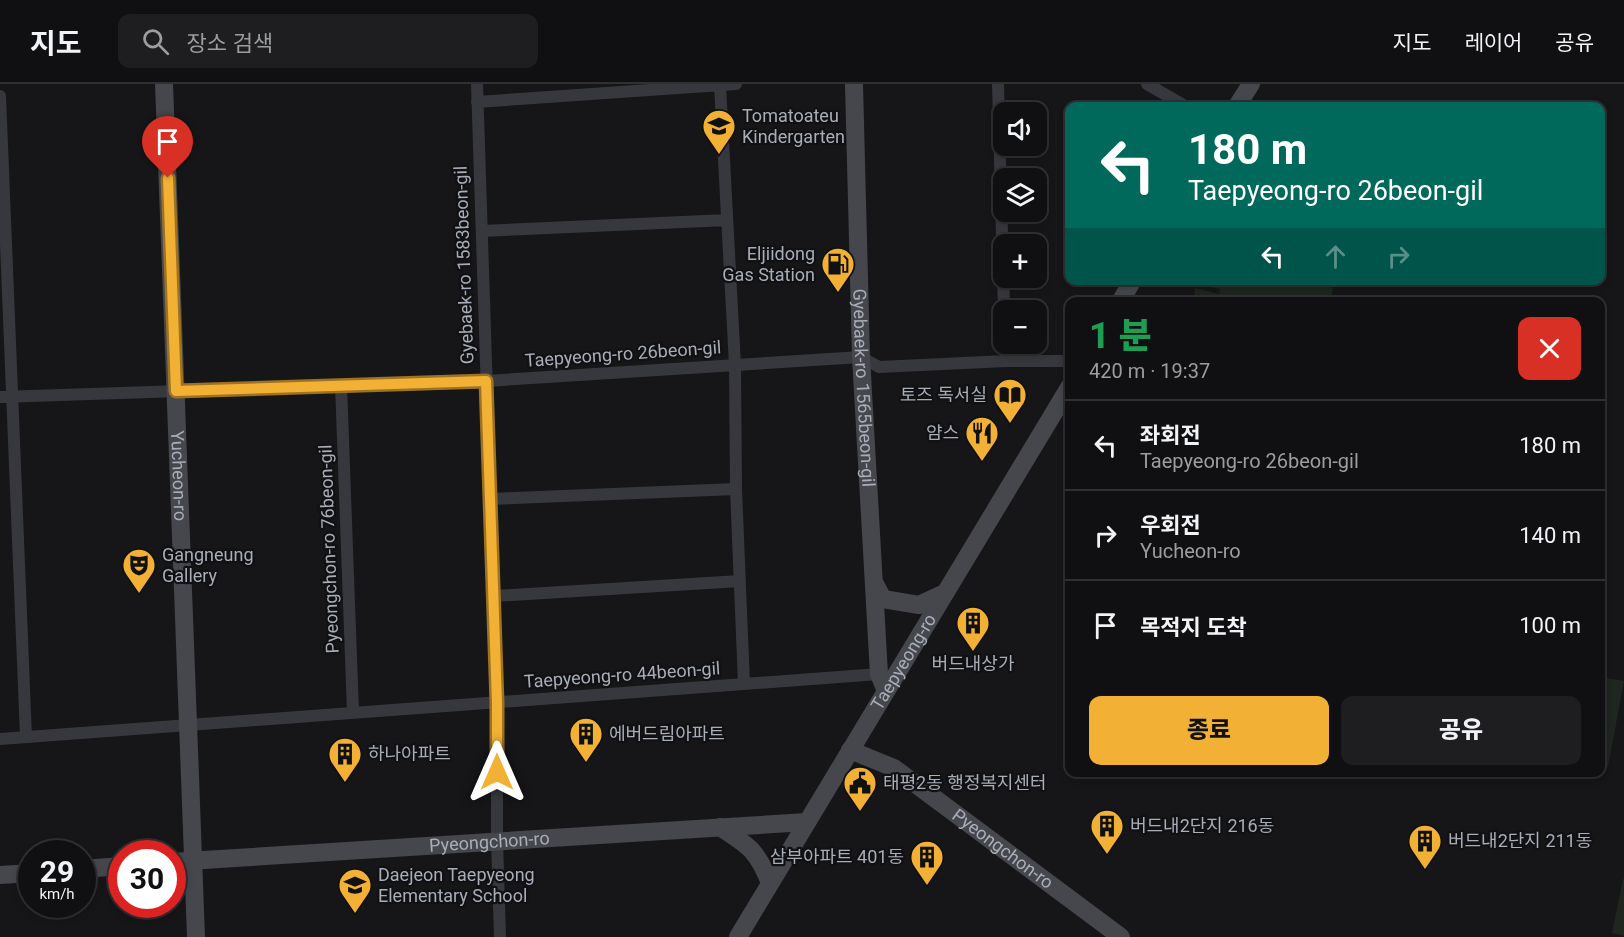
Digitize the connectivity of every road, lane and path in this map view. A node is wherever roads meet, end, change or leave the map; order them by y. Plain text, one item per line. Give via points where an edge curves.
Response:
1 (164, 84) edge
2 (477, 84) edge
3 (736, 84) edge
4 (854, 84) edge
5 (998, 84) edge
6 (1148, 84) edge
7 (1251, 84) edge
8 (720, 85) edge
9 (0, 96) edge
10 (477, 102) junction
11 (1178, 102) edge
12 (1240, 102) edge
13 (727, 220) junction
14 (482, 231) junction
15 (1004, 300) edge
16 (1006, 354) edge
17 (861, 357) junction
18 (1006, 361) junction
19 (1065, 361) edge
20 (735, 365) junction
21 (486, 381) junction
22 (341, 385) junction
23 (176, 391) junction
24 (1065, 394) edge
25 (6, 397) edge
26 (736, 489) junction
27 (490, 499) junction
28 (740, 581) junction
29 (875, 582) junction
30 (945, 593) junction
31 (494, 596) junction
32 (883, 683) junction
33 (744, 684) junction
34 (497, 703) junction
35 (353, 712) junction
36 (188, 725) junction
37 (27, 737) junction
38 (0, 739) edge
39 (850, 750) junction
40 (807, 822) junction
41 (720, 827) junction
42 (497, 841) junction
43 (193, 860) junction
44 (186, 861) edge
45 (18, 874) edge
46 (0, 875) edge
47 (770, 883) junction
48 (196, 937) edge
49 (500, 937) edge
50 (738, 937) edge
51 (1121, 937) edge

1 - 23 main road, Yucheon-ro
2 - 10 street, Gyebaek-ro 1583beon-gil
3 - 8 street
4 - 17 main road, Gyebaek-ro 1565beon-gil
5 - 15 street
6 - 11 street
7 - 12 main road
8 - 10 street
8 - 13 street
9 - 25 street
10 - 14 street, Gyebaek-ro 1583beon-gil
13 - 14 street
13 - 20 street
14 - 21 street, Gyebaek-ro 1583beon-gil
16 - 18 street
17 - 18 street, Taepyeong-ro 26beon-gil via 879,367
17 - 20 street, Taepyeong-ro 26beon-gil
17 - 29 main road, Gyebaek-ro 1565beon-gil
18 - 19 street, Taepyeong-ro 26beon-gil
20 - 21 street, Taepyeong-ro 26beon-gil
20 - 26 street
21 - 22 street, Taepyeong-ro 26beon-gil
21 - 27 street, Gyebaek-ro 1583beon-gil
22 - 23 street, Taepyeong-ro 26beon-gil
22 - 35 street, Pyeongchon-ro 76beon-gil
23 - 25 street, Taepyeong-ro 26beon-gil
23 - 36 main road, Yucheon-ro
24 - 30 main road, Taepyeong-ro
25 - 37 street
26 - 27 street
26 - 28 street
27 - 31 street, Gyebaek-ro 1583beon-gil
28 - 31 street
28 - 33 street
29 - 30 main road via 883,599 919,604
29 - 32 main road, Gyebaek-ro 1565beon-gil
30 - 32 main road, Taepyeong-ro
31 - 34 street, Gyebaek-ro 1583beon-gil
32 - 33 street, Taepyeong-ro 44beon-gil
32 - 39 main road, Taepyeong-ro
33 - 34 street, Taepyeong-ro 44beon-gil
34 - 35 street, Taepyeong-ro 44beon-gil
34 - 42 street, Gyebaek-ro 1583beon-gil
35 - 36 street, Taepyeong-ro 44beon-gil
36 - 37 street, Taepyeong-ro 44beon-gil
36 - 43 main road, Yucheon-ro
37 - 38 street, Taepyeong-ro 44beon-gil
39 - 40 main road, Taepyeong-ro
39 - 51 main road, Pyeongchon-ro via 894,768
40 - 41 main road, Pyeongchon-ro
40 - 47 main road, Taepyeong-ro
41 - 42 main road, Pyeongchon-ro
41 - 47 main road via 756,853
42 - 43 main road, Pyeongchon-ro
42 - 49 street, Gyebaek-ro 1583beon-gil
43 - 44 main road, Pyeongchon-ro
43 - 48 main road, Yucheon-ro
45 - 46 main road
47 - 50 main road, Taepyeong-ro

